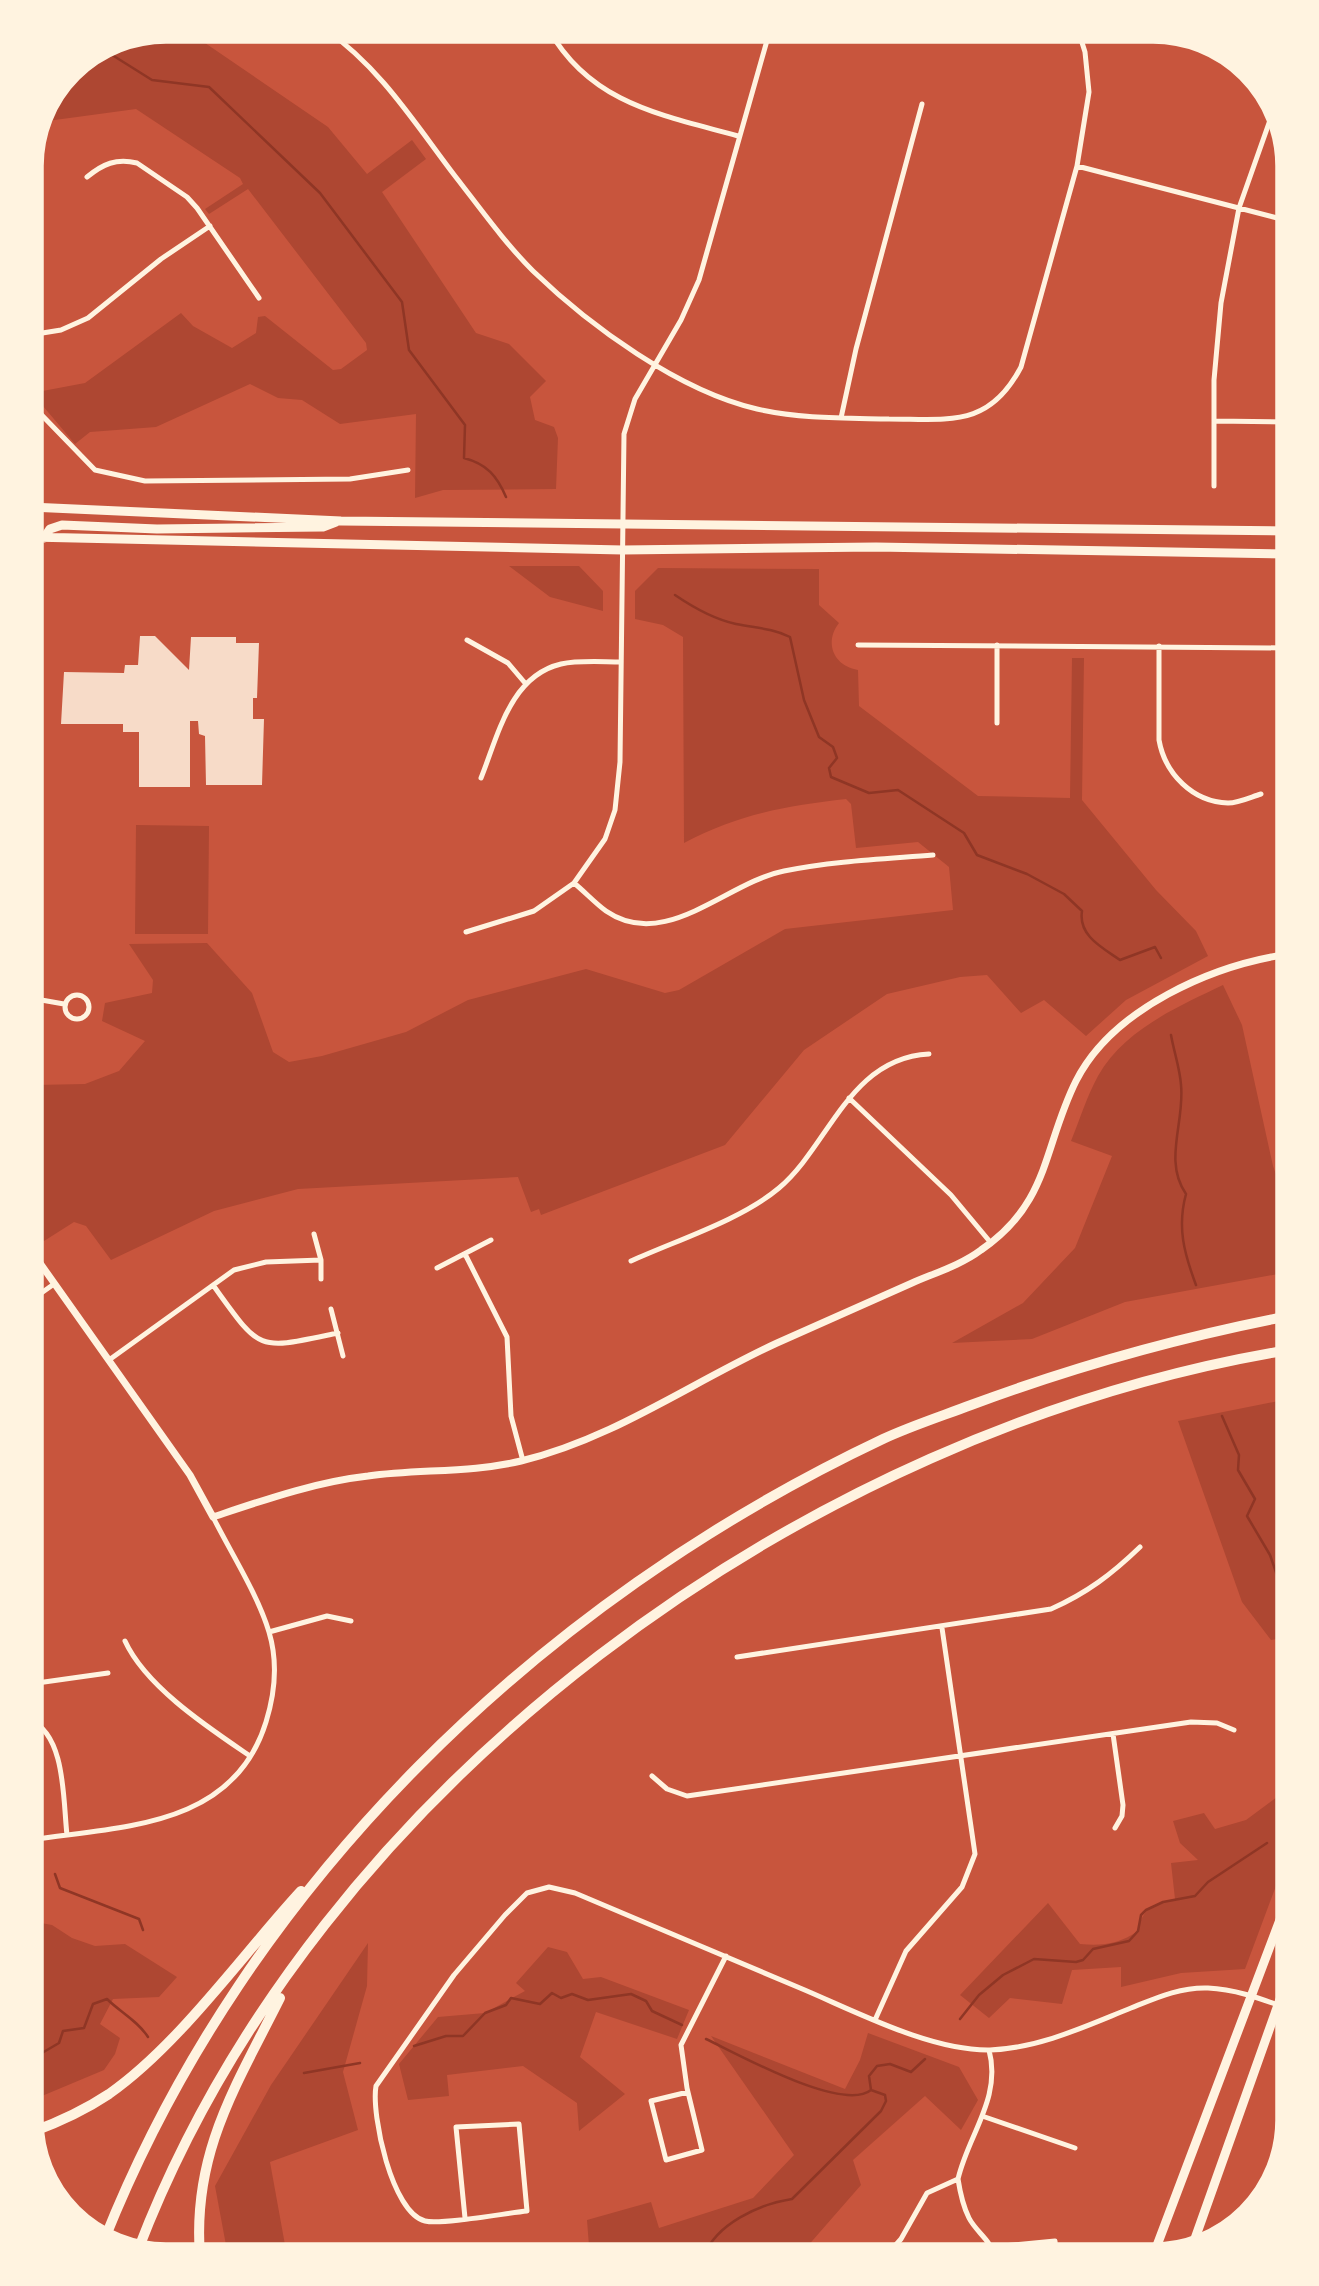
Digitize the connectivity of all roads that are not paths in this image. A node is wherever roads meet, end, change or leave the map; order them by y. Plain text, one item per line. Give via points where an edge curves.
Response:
1 (342, 42) edge
2 (558, 42) edge
3 (766, 42) edge
4 (1082, 42) edge
5 (922, 104) dead end
6 (1269, 123) edge
7 (738, 135) junction
8 (1077, 166) junction
9 (87, 177) dead end
10 (1239, 208) junction
11 (1277, 218) edge
12 (210, 226) junction
13 (259, 298) dead end
14 (42, 333) edge
15 (654, 363) junction
16 (42, 415) edge
17 (841, 418) junction
18 (1214, 421) junction
19 (1277, 422) edge
20 (408, 470) dead end
21 (1214, 486) dead end
22 (42, 508) edge
23 (341, 521) junction
24 (621, 522) junction
25 (1277, 531) edge
26 (44, 538) joint
27 (623, 550) junction
28 (1277, 554) edge
29 (467, 640) dead end
30 (858, 645) dead end
31 (998, 646) junction
32 (1159, 646) junction
33 (1277, 648) edge
34 (621, 662) junction
35 (525, 682) junction
36 (997, 723) dead end
37 (481, 778) dead end
38 (1261, 794) dead end
39 (933, 855) dead end
40 (574, 883) junction
41 (466, 932) dead end
42 (1277, 956) edge
43 (42, 1000) edge
44 (64, 1004) junction
45 (929, 1054) dead end
46 (849, 1098) junction
47 (314, 1234) dead end
48 (491, 1240) dead end
49 (991, 1243) junction
50 (465, 1254) junction
51 (321, 1260) junction
52 (631, 1261) dead end
53 (42, 1266) edge
54 (437, 1268) dead end
55 (321, 1279) dead end
56 (54, 1284) junction
57 (213, 1285) junction
58 (42, 1292) edge
59 (331, 1308) dead end
60 (1277, 1318) edge
61 (338, 1333) junction
62 (1277, 1353) edge
63 (343, 1356) dead end
64 (109, 1360) junction
65 (523, 1461) junction
66 (214, 1517) junction
67 (1140, 1546) dead end
68 (351, 1621) dead end
69 (942, 1628) junction
70 (269, 1632) junction
71 (125, 1641) dead end
72 (737, 1657) dead end
73 (108, 1673) dead end
74 (42, 1682) edge
75 (42, 1728) edge
76 (1234, 1730) dead end
77 (1113, 1734) junction
78 (250, 1756) junction
79 (959, 1757) junction
80 (652, 1776) dead end
81 (360, 1828) junction
82 (1115, 1828) dead end
83 (67, 1835) junction
84 (42, 1838) edge
85 (1277, 1927) edge
86 (726, 1956) junction
87 (301, 1958) junction
88 (1250, 1996) junction
89 (1277, 2005) joint
90 (875, 2020) junction
91 (989, 2050) junction
92 (688, 2092) junction
93 (985, 2117) junction
94 (42, 2127) edge
95 (1075, 2148) dead end
96 (958, 2179) junction
97 (465, 2218) junction
98 (108, 2230) edge
99 (1196, 2236) edge
100 (142, 2242) edge
101 (200, 2244) edge
102 (897, 2244) edge
103 (991, 2244) edge
104 (1024, 2244) edge
105 (1055, 2244) edge
106 (1158, 2244) edge

1 - 15 street via 368,62 533,270 576,308
2 - 7 street via 581,73 612,95 650,112
3 - 7 street
4 - 8 street via 1089,92
5 - 17 street
6 - 10 street
7 - 15 street via 699,280
8 - 10 street
8 - 17 street via 1021,367 1007,392 974,414 944,419
9 - 12 street via 108,163 136,163 187,197
10 - 11 street
10 - 18 street via 1222,303
12 - 13 street
12 - 14 street via 88,318
15 - 17 street via 712,394 756,409
15 - 24 street via 624,434
16 - 20 street via 96,470 116,477 145,481 350,479
18 - 19 street
18 - 21 street
22 - 23 main road
23 - 24 main road
23 - 26 main road via 323,527 62,525 50,529
24 - 25 main road
24 - 27 street
26 - 27 main road
27 - 28 main road via 876,547
27 - 34 street
29 - 35 street via 508,663
30 - 31 street
31 - 32 street
31 - 36 street
32 - 33 street
32 - 38 street via 1159,740 1176,779 1200,797 1215,801 1231,803
34 - 35 street via 563,663
34 - 40 street via 615,810 605,839
35 - 37 street via 509,708
39 - 40 street via 782,871 738,886 683,917 649,924 607,912
40 - 41 street via 534,911
42 - 49 street via 1250,959 1208,975 1134,1014 1103,1043 1077,1080 1023,1214
43 - 44 street
44 - 44 street via 77,994 89,1005 83,1017 76,1019 65,1012
45 - 46 street via 909,1055
46 - 49 street via 951,1195
46 - 52 street via 778,1189 744,1210
47 - 51 street
48 - 50 street
49 - 65 street via 961,1261 774,1345 584,1442
50 - 54 street
50 - 65 street via 507,1337 512,1416
51 - 55 street
51 - 57 street via 250,1265
53 - 56 street
56 - 58 street
56 - 64 street
57 - 61 street via 254,1339 270,1344
57 - 64 street
59 - 61 street
60 - 81 highway via 1200,1333 1034,1382 887,1437 797,1483 622,1592 540,1655 491,1694
61 - 63 street
62 - 87 highway via 1148,1380 1015,1424 858,1491 741,1555 626,1633 485,1751 370,1872
64 - 66 street
65 - 66 street via 365,1476 289,1492
66 - 70 street
67 - 69 street via 1085,1594 1051,1609
68 - 70 street via 327,1616
69 - 72 street
69 - 79 street
70 - 78 street via 275,1680 271,1705
71 - 78 street via 140,1668
73 - 74 street
75 - 83 street via 55,1752
76 - 77 street via 1217,1723 1191,1723
77 - 79 street
77 - 82 street via 1123,1805
78 - 83 street via 222,1789 177,1815
79 - 80 street via 687,1796 667,1789
79 - 90 street via 975,1844 969,1875 906,1951
81 - 94 highway via 158,2052 111,2093
81 - 98 highway via 275,1934 195,2056
83 - 84 street
85 - 88 main road
86 - 90 street
86 - 92 street via 681,2045
86 - 97 street via 560,1888 527,1893 505,1915 396,2054 376,2086 373,2102 400,2198 425,2221
87 - 100 highway via 229,2064
87 - 101 highway via 214,2133 201,2187
88 - 89 street
88 - 91 street via 1187,1989 1056,2038
88 - 106 main road
89 - 99 main road
90 - 91 street via 939,2042
91 - 93 street via 992,2070
92 - 92 street via 651,2101 666,2160 702,2151
93 - 95 street
93 - 96 street via 963,2156
96 - 102 street via 927,2193
96 - 103 street via 969,2217
97 - 97 street via 456,2127 519,2124 527,2211
104 - 105 street

